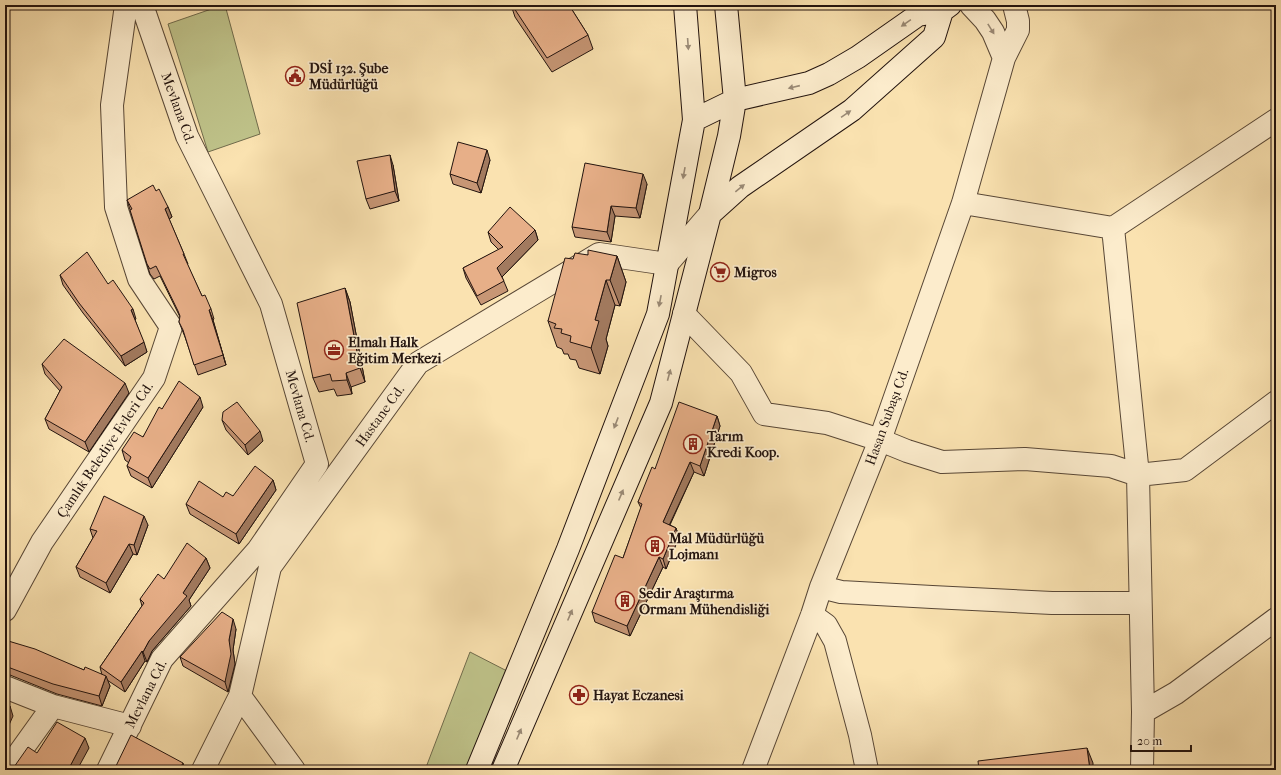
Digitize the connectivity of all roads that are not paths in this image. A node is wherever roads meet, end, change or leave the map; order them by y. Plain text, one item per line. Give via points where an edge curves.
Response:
1 (126, 5) edge
2 (142, 5) edge
3 (685, 5) edge
4 (726, 5) edge
5 (971, 5) edge
6 (1014, 5) edge
7 (946, 8) edge
8 (1004, 58) junction
9 (735, 100) junction
10 (694, 120) junction
11 (1276, 120) edge
12 (963, 203) junction
13 (710, 214) junction
14 (1113, 228) junction
15 (667, 264) junction
16 (684, 314) junction
17 (1276, 402) edge
18 (880, 440) junction
19 (1138, 475) junction
20 (264, 558) junction
21 (821, 587) junction
22 (1140, 603) junction
23 (5, 610) edge
24 (812, 615) junction
25 (1276, 619) edge
26 (5, 687) edge
27 (240, 696) junction
28 (52, 706) junction
29 (1143, 712) junction
30 (130, 726) junction
31 (7, 770) edge
32 (108, 770) edge
33 (203, 770) edge
34 (294, 770) edge
35 (477, 770) edge
36 (503, 770) edge
37 (753, 770) edge
38 (866, 770) edge
39 (1142, 770) edge

1 - 23 street, Çamlık Belediye Evleri Cd. via 112,105 116,207 139,279 171,327 154,378 42,542
2 - 20 street, Mevlana Cd. via 187,136 271,304 317,464
3 -> 10 street
4 - 9 street
5 -> 8 street via 993,32
6 - 8 street, Hasan Subaşı Cd. via 1018,30
7 -> 9 street via 918,15 830,74 809,83
13 -> 7 street via 740,187 852,110 934,36
8 - 12 street, Hasan Subaşı Cd.
9 - 10 street
9 - 13 street
10 -> 15 street
11 - 14 street
12 - 14 street
12 - 18 street, Hasan Subaşı Cd.
13 - 15 street
13 - 16 street
14 - 19 street
15 - 20 street, Hastane Cd. via 598,254 418,363
15 -> 35 street via 658,314 568,549
16 - 18 street via 741,374 764,414 827,423
36 -> 16 street via 661,403
17 - 19 street via 1185,470
18 - 19 street via 907,452 942,462 1024,459 1111,466
18 - 21 street, Hasan Subaşı Cd.
19 - 22 street
20 - 27 street, Hastane Cd.
20 - 30 street, Mevlana Cd. via 162,659
21 - 22 street via 841,592 932,597 1052,603
21 - 24 street, Hasan Subaşı Cd.
22 - 29 street
24 - 37 street, Hasan Subaşı Cd.
24 - 38 street via 826,625 835,641 860,735
25 - 29 street via 1176,693
26 - 28 street
27 - 33 street, Hastane Cd.
27 - 34 street
28 - 30 street
28 - 31 street
29 - 39 street
30 - 32 street, Mevlana Cd.

